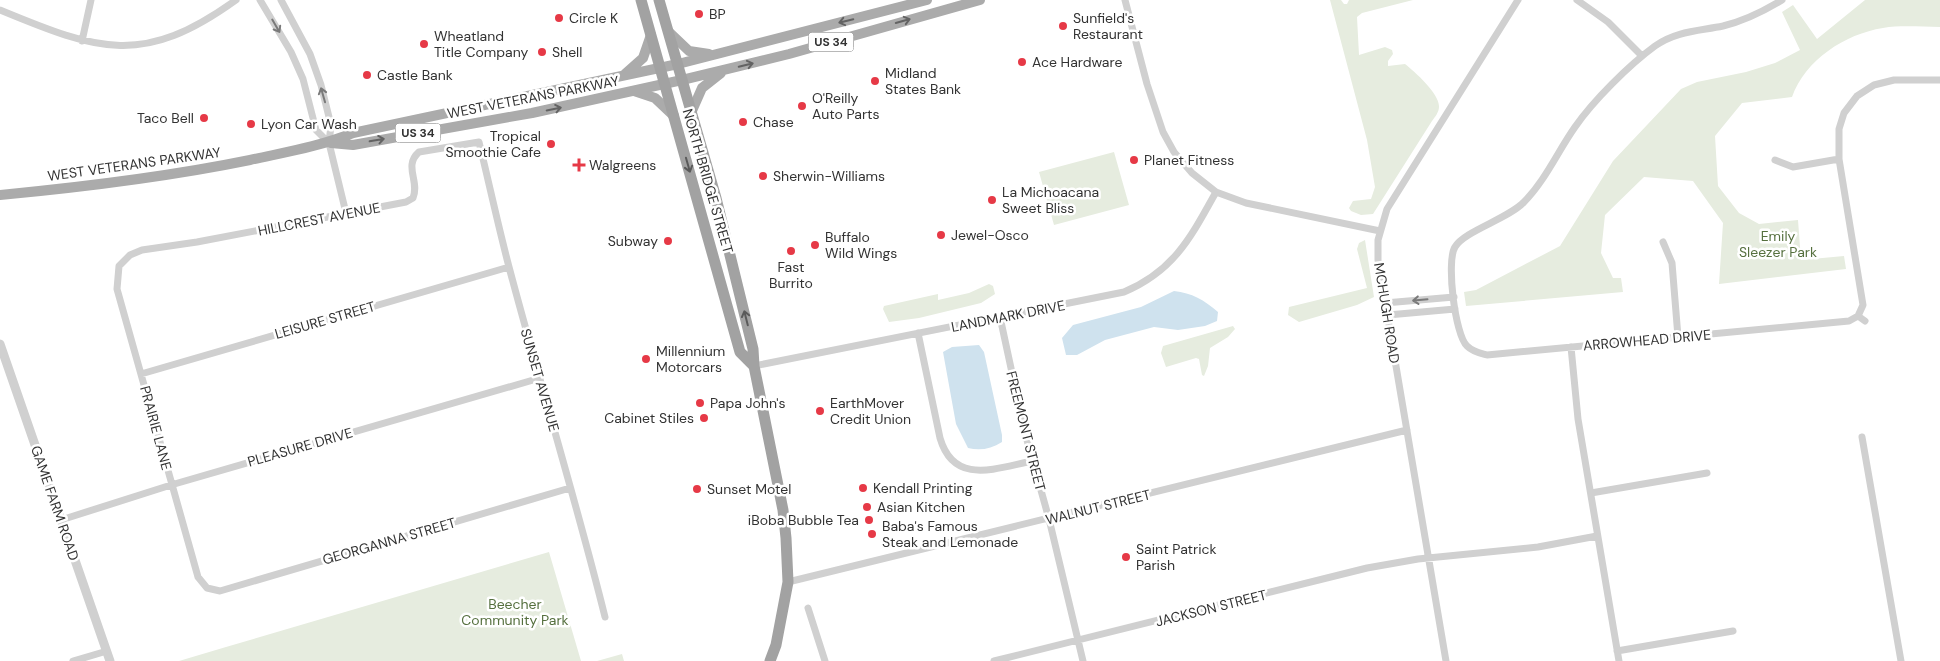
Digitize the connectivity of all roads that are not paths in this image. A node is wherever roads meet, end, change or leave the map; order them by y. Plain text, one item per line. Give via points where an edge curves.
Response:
1 (91, 0) edge
2 (236, 0) edge
3 (260, 0) edge
4 (281, 0) edge
5 (641, 0) edge
6 (659, 0) edge
7 (927, 0) edge
8 (980, 0) edge
9 (1125, 0) edge
10 (1518, 0) edge
11 (1577, 0) edge
12 (1782, 0) edge
13 (0, 10) edge
14 (668, 31) junction
15 (651, 35) junction
16 (82, 41) junction
17 (718, 54) junction
18 (1642, 56) junction
19 (678, 64) junction
20 (660, 68) junction
21 (724, 70) junction
22 (622, 76) junction
23 (682, 80) junction
24 (1940, 80) edge
25 (665, 84) junction
26 (633, 91) junction
27 (691, 113) junction
28 (675, 118) junction
29 (479, 142) joint
30 (329, 143) junction
31 (1840, 159) junction
32 (1775, 160) dead end
33 (1216, 192) junction
34 (0, 195) edge
35 (346, 213) junction
36 (1380, 232) junction
37 (1663, 242) dead end
38 (119, 266) joint
39 (509, 267) junction
40 (1454, 297) junction
41 (1386, 303) junction
42 (1455, 309) junction
43 (1388, 315) junction
44 (1858, 316) junction
45 (1000, 317) junction
46 (1865, 321) dead end
47 (918, 334) junction
48 (1678, 337) junction
49 (0, 344) edge
50 (1571, 347) junction
51 (754, 366) junction
52 (140, 374) junction
53 (540, 378) junction
54 (1407, 430) junction
55 (1862, 438) dead end
56 (1033, 461) junction
57 (1707, 473) dead end
58 (171, 485) junction
59 (570, 488) junction
60 (1591, 493) junction
61 (1049, 519) junction
62 (61, 520) junction
63 (1597, 536) junction
64 (1428, 558) junction
65 (788, 582) junction
66 (207, 588) joint
67 (808, 608) dead end
68 (606, 617) dead end
69 (1733, 631) dead end
70 (1078, 642) junction
71 (107, 651) junction
72 (1617, 651) junction
73 (73, 661) edge
74 (110, 661) edge
75 (770, 661) edge
76 (825, 661) edge
77 (997, 661) edge
78 (1083, 661) edge
79 (1446, 661) edge
80 (1619, 661) edge
81 (1900, 661) edge

1 - 16 street
2 - 16 street via 200,24 166,39 128,46
3 -> 30 street via 299,70 316,130
30 -> 4 street via 331,125 317,75 302,37
5 - 15 highway, NORTH BRIDGE STREET
6 - 14 highway, NORTH BRIDGE STREET
7 -> 17 main road, US 34
21 -> 8 main road, US 34
9 - 33 street via 1163,132 1183,164
10 - 36 street, MCHUGH ROAD via 1387,209
11 - 18 street via 1608,22
12 - 18 street via 1748,18 1675,35
13 - 16 street
14 - 17 main road via 690,51
14 - 19 highway, NORTH BRIDGE STREET
15 - 20 highway, NORTH BRIDGE STREET
15 - 22 main road via 643,58
17 - 19 main road, US 34
18 - 40 street via 1586,112 1522,205 1458,243 1452,256
19 - 20 main road, WEST VETERANS PARKWAY / US 34
19 - 23 highway, NORTH BRIDGE STREET
20 - 22 main road, WEST VETERANS PARKWAY / US 34
20 - 25 highway, NORTH BRIDGE STREET
21 - 23 main road, US 34
21 - 27 main road via 702,88
22 - 30 main road, WEST VETERANS PARKWAY / US 34 via 353,133
23 - 25 main road, WEST VETERANS PARKWAY / US 34
23 - 27 highway, NORTH BRIDGE STREET
24 - 31 street via 1894,80 1874,85 1856,96 1844,113 1839,129
25 - 26 main road, WEST VETERANS PARKWAY / US 34
25 - 28 highway, NORTH BRIDGE STREET
26 - 28 main road via 655,98
30 -> 26 main road, WEST VETERANS PARKWAY / US 34 via 353,144 532,113
51 -> 27 highway, NORTH BRIDGE STREET via 753,348 727,241
28 -> 51 highway, NORTH BRIDGE STREET via 740,352
29 - 35 street, HILLCREST AVENUE via 420,152 410,164 416,191 413,198
29 - 39 street, SUNSET AVENUE
30 - 34 main road, WEST VETERANS PARKWAY / US 34 via 153,178
30 - 35 street
31 - 32 street via 1793,167
31 - 44 street via 1863,305
33 - 36 street via 1246,203
33 - 45 street, LANDMARK DRIVE via 1178,255 1148,280 1124,292
35 - 38 street, HILLCREST AVENUE via 142,250 130,255
36 - 41 street, MCHUGH ROAD via 1378,260
37 - 48 street via 1672,262
38 - 52 street, PRAIRIE LANE via 117,289
39 - 52 street, LEISURE STREET
39 - 53 street, SUNSET AVENUE
40 -> 41 street
40 - 42 street
41 - 43 street, MCHUGH ROAD
42 - 43 street
42 - 50 street, ARROWHEAD DRIVE via 1460,335 1466,346 1475,352 1488,355
43 - 54 street, MCHUGH ROAD
44 - 46 street
44 - 48 street, ARROWHEAD DRIVE via 1839,323
45 - 47 street, LANDMARK DRIVE
45 - 56 street, FREEMONT STREET
47 - 51 street, LANDMARK DRIVE
47 - 56 street via 942,444 954,464 983,471
48 - 50 street, ARROWHEAD DRIVE
49 - 62 street, GAME FARM ROAD
50 - 60 street via 1578,419
51 - 65 highway, NORTH BRIDGE STREET via 783,510
52 - 58 street, PRAIRIE LANE
53 - 58 street, PLEASURE DRIVE
53 - 59 street, SUNSET AVENUE
54 - 61 street, WALNUT STREET
54 - 64 street, MCHUGH ROAD
55 - 81 street
56 - 61 street, FREEMONT STREET
57 - 60 street
58 - 62 street, PLEASURE DRIVE
58 - 66 street, PRAIRIE LANE via 198,578
59 - 66 street, GEORGANNA STREET via 220,591
59 - 68 street, SUNSET AVENUE
60 - 63 street
61 - 65 street, WALNUT STREET
61 - 70 street, FREEMONT STREET
62 - 71 street, GAME FARM ROAD
63 - 64 street, JACKSON STREET via 1538,547
63 - 72 street
64 - 70 street, JACKSON STREET via 1361,570
64 - 79 street, MCHUGH ROAD
65 - 75 highway, NORTH BRIDGE STREET via 782,620
67 - 76 street
69 - 72 street
70 - 77 street, JACKSON STREET
70 - 78 street, FREEMONT STREET
71 - 73 street
71 - 74 street, GAME FARM ROAD
72 - 80 street

